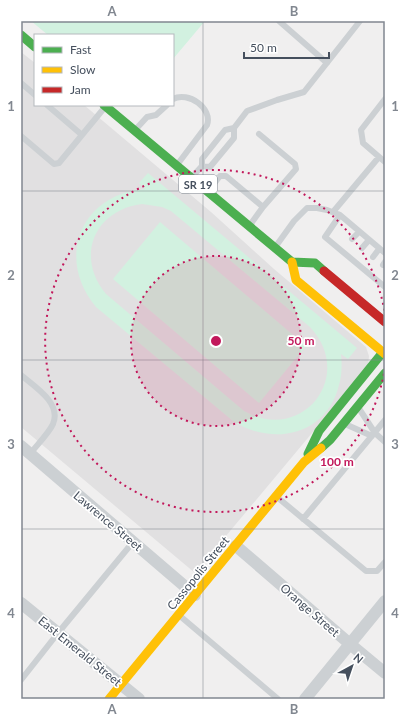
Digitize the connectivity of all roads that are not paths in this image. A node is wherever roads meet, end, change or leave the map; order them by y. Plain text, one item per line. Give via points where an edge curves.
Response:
1 (279, 21) edge
2 (360, 21) edge
3 (21, 35) edge
4 (34, 46) edge
5 (327, 62) junction
6 (21, 83) edge
7 (34, 94) edge
8 (385, 99) edge
9 (174, 100) edge
10 (48, 106) edge
11 (105, 106) edge
12 (166, 106) edge
13 (234, 128) junction
14 (135, 131) junction
15 (259, 134) dead end
16 (82, 135) junction
17 (21, 136) edge
18 (379, 157) junction
19 (385, 162) edge
20 (176, 166) junction
21 (202, 166) junction
22 (191, 178) junction
23 (208, 192) junction
24 (263, 207) junction
25 (333, 212) junction
26 (340, 215) junction
27 (249, 226) junction
28 (359, 232) junction
29 (352, 239) dead end
30 (369, 240) junction
31 (275, 248) junction
32 (362, 248) dead end
33 (379, 249) junction
34 (385, 253) edge
35 (373, 256) dead end
36 (292, 262) junction
37 (385, 287) edge
38 (385, 322) edge
39 (384, 352) edge
40 (385, 373) edge
41 (21, 374) edge
42 (358, 406) junction
43 (385, 420) edge
44 (344, 423) junction
45 (373, 435) junction
46 (385, 442) edge
47 (25, 450) edge
48 (304, 462) junction
49 (276, 496) junction
50 (303, 518) junction
51 (133, 542) junction
52 (236, 546) junction
53 (385, 562) edge
54 (195, 595) junction
55 (385, 601) edge
56 (21, 603) edge
57 (179, 615) junction
58 (58, 633) junction
59 (350, 644) junction
60 (385, 673) edge
61 (21, 680) edge
62 (121, 684) junction
63 (109, 699) edge
64 (139, 699) edge
65 (278, 699) edge
66 (305, 699) edge

1 - 5 lane
2 - 5 lane
3 - 4 street
5 - 13 lane via 304,92 247,111
6 - 7 lane
8 - 18 lane via 361,130 363,143
9 - 20 lane via 186,97 196,101 209,119
10 - 16 lane
11 - 14 street, SR 19
11 - 16 lane
12 - 14 lane via 156,115 147,117
13 - 21 lane via 225,130 202,159
13 - 21 lane via 234,138 210,167
14 - 20 street, SR 19
15 - 24 lane via 295,164 296,168
16 - 17 lane via 59,163 54,164
18 - 19 lane
18 - 25 lane
20 - 22 street, SR 19
21 - 22 lane
22 - 23 street, SR 19
23 - 24 lane via 220,176 226,176
23 - 27 street, SR 19
24 - 27 lane
25 - 26 lane
25 - 31 lane via 307,208 294,221
26 - 28 lane
26 - 37 lane via 325,237 344,249
27 - 31 street, SR 19
28 - 29 lane
28 - 30 lane
30 - 32 lane
30 - 33 lane
31 - 36 street, SR 19
33 - 34 lane
33 - 35 lane
36 - 38 street via 315,263
36 - 39 street via 296,280
39 - 48 street, Cassopolis Street via 319,431
40 - 42 street, Cassopolis Street
41 - 47 lane via 51,403 55,415 53,424
42 - 44 street, Cassopolis Street
42 - 45 lane
43 - 45 lane
44 - 45 lane
44 - 48 street, Cassopolis Street via 330,440
45 - 46 lane
45 - 50 lane
47 - 51 street, Lawrence Street
48 - 49 street, Cassopolis Street
49 - 50 lane
49 - 52 street, Cassopolis Street
50 - 53 lane via 366,571 377,572
51 - 54 street, Lawrence Street
51 - 58 lane
52 - 54 street, Cassopolis Street
52 - 59 street, Orange Street
54 - 57 street, Cassopolis Street
55 - 59 street
56 - 58 street, East Emerald Street
57 - 62 street, Cassopolis Street
57 - 65 lane
58 - 61 lane
58 - 62 street, East Emerald Street
59 - 60 street, Orange Street
59 - 66 street
62 - 63 street, Cassopolis Street
62 - 64 street, East Emerald Street

